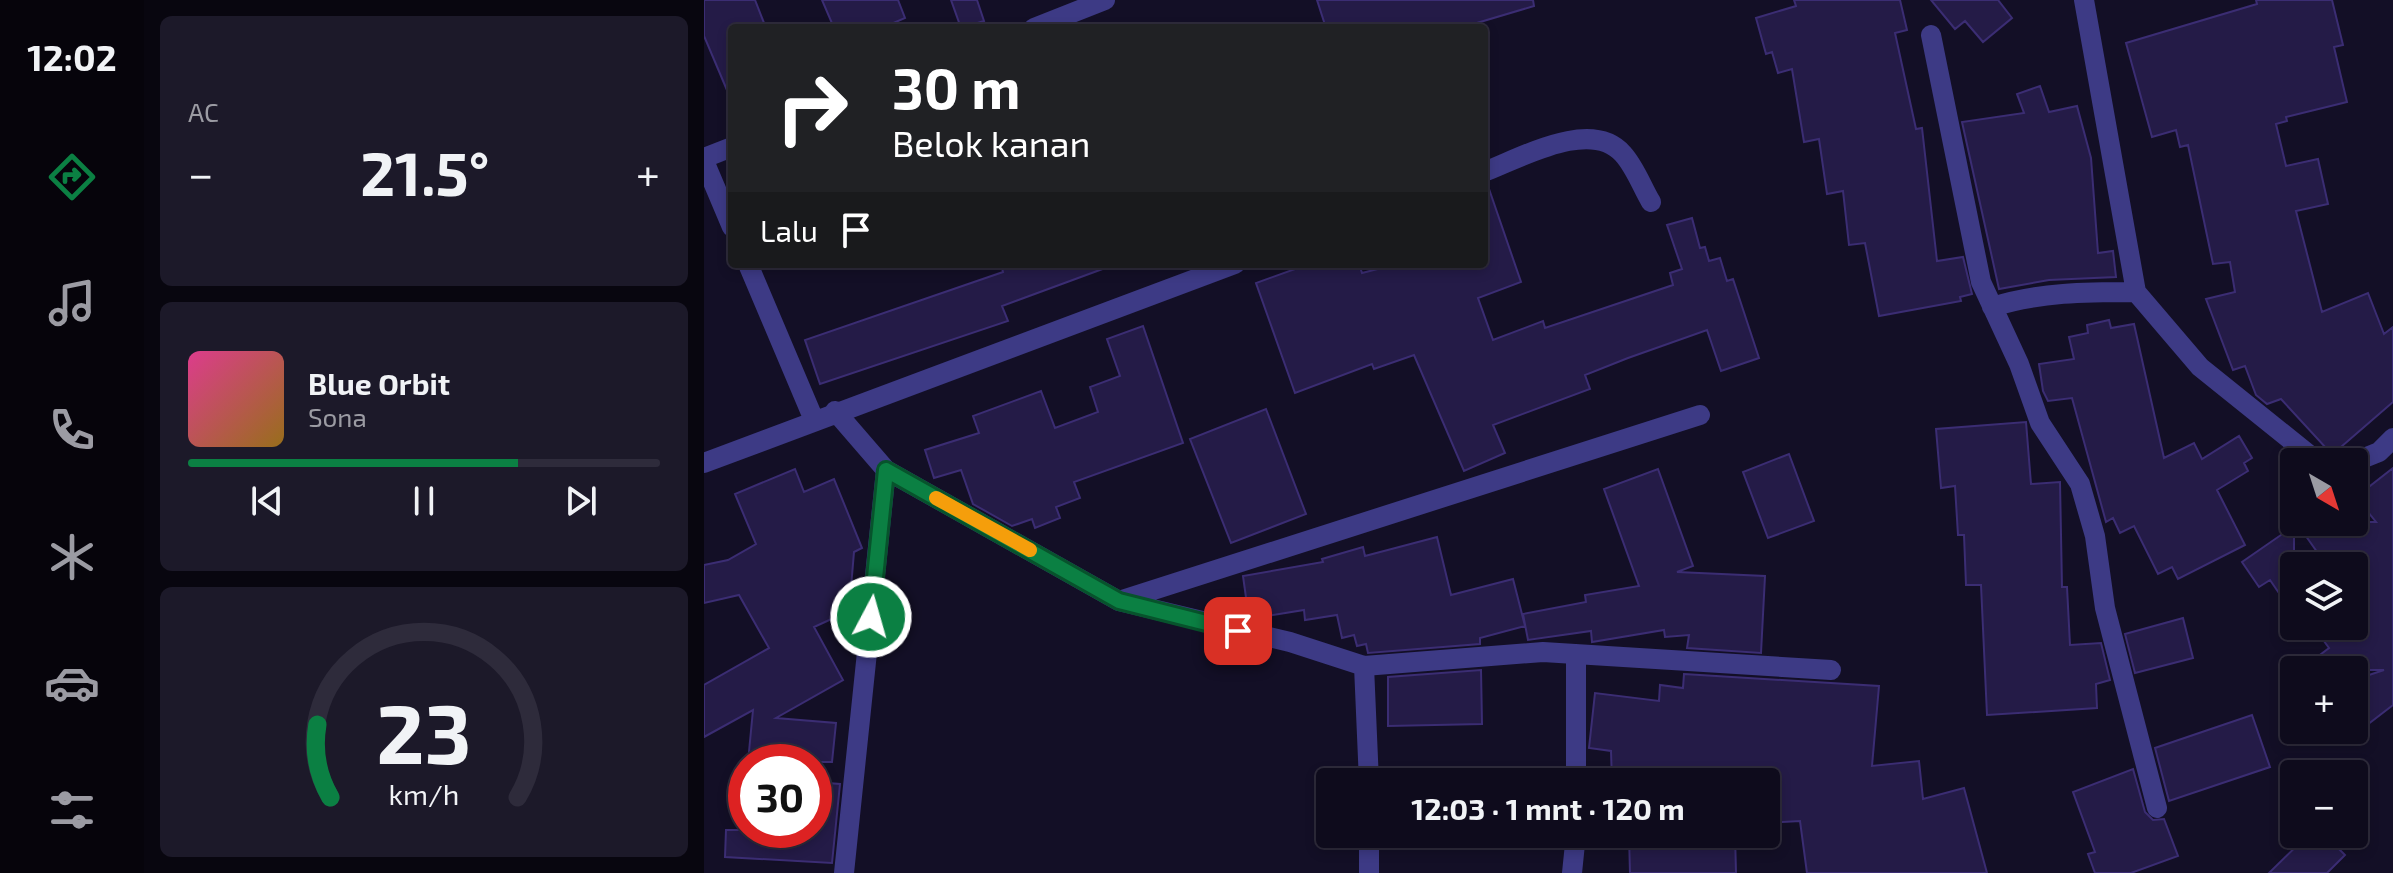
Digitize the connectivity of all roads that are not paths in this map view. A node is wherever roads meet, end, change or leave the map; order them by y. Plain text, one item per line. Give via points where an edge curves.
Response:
1 (1105, 0) edge
2 (2084, 0) edge
3 (1044, 24) edge
4 (1931, 35) dead end
5 (728, 149) edge
6 (704, 159) edge
7 (1488, 170) edge
8 (1651, 202) dead end
9 (728, 217) edge
10 (750, 268) edge
11 (1224, 268) edge
12 (2136, 292) junction
13 (1992, 307) junction
14 (835, 411) junction
15 (1700, 415) dead end
16 (814, 420) junction
17 (2393, 438) edge
18 (2301, 448) edge
19 (2368, 456) edge
20 (704, 463) edge
21 (886, 470) junction
22 (1119, 601) junction
23 (1576, 654) junction
24 (1364, 666) junction
25 (1831, 670) dead end
26 (1368, 768) edge
27 (1576, 768) edge
28 (2157, 808) dead end
29 (1369, 848) edge
30 (1575, 848) edge
31 (844, 873) edge
32 (1369, 873) edge
33 (1572, 873) edge

1 - 3 street
2 - 12 street
4 - 13 street via 1967,228
5 - 6 street
6 - 9 street
7 - 8 street via 1550,145 1601,140 1624,155
10 - 16 street
11 - 14 street
12 - 13 street via 2071,292
12 - 18 street via 2200,367
13 - 28 street via 2040,423 2080,484 2095,536 2105,608
14 - 16 street
14 - 21 street
15 - 22 street
16 - 20 street
17 - 19 street
21 - 22 street
21 - 31 street
22 - 24 street via 1290,642
23 - 24 street
23 - 25 street
23 - 27 street
24 - 26 street
29 - 32 street
30 - 33 street

